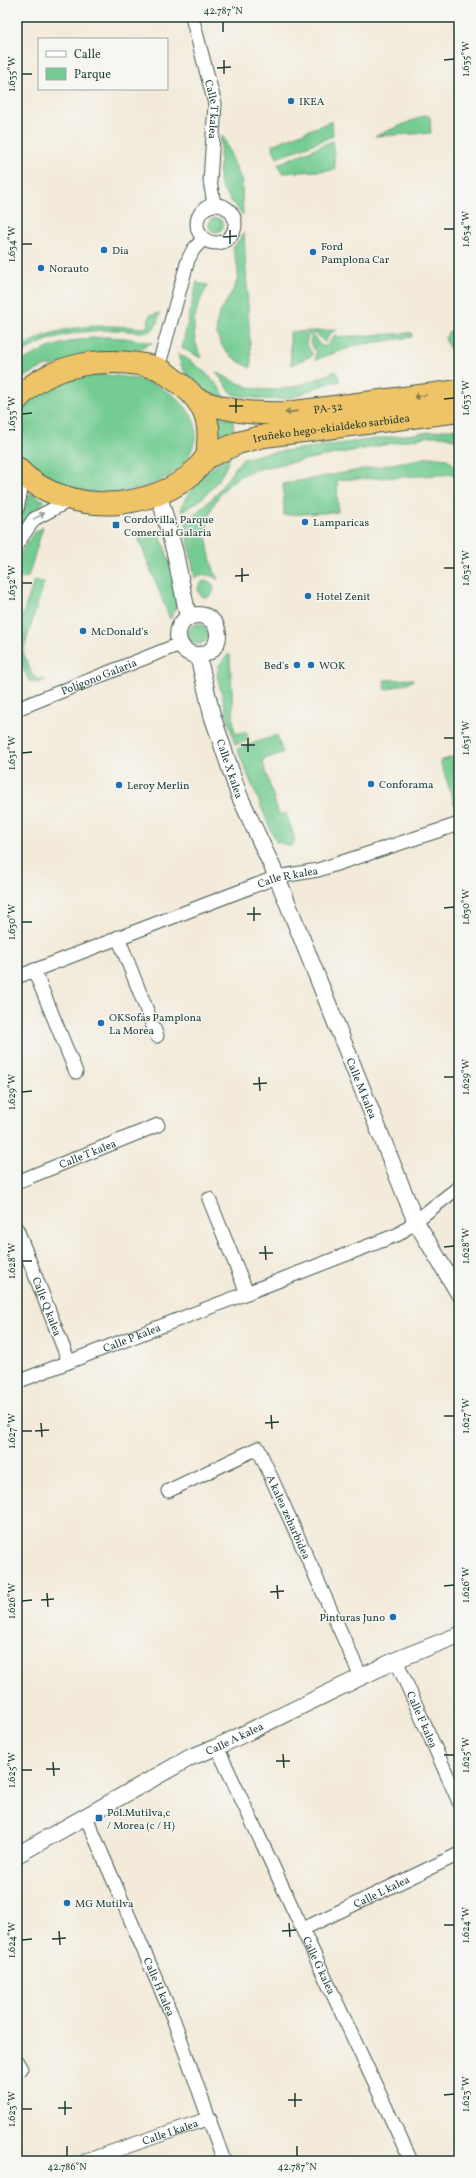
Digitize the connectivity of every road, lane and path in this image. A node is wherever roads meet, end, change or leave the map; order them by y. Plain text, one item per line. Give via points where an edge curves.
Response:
1 (192, 17) edge
2 (214, 204) junction
3 (204, 239) junction
4 (158, 368) junction
5 (459, 391) edge
6 (19, 394) edge
7 (198, 400) junction
8 (459, 411) edge
9 (206, 458) junction
10 (21, 472) edge
11 (159, 495) junction
12 (72, 499) junction
13 (17, 509) edge
14 (17, 544) edge
15 (188, 617) junction
16 (180, 644) junction
17 (198, 655) junction
18 (17, 709) edge
19 (459, 824) edge
20 (277, 877) junction
21 (118, 937) junction
22 (34, 970) junction
23 (17, 977) edge
24 (157, 1036) dead end
25 (76, 1072) dead end
26 (158, 1125) dead end
27 (17, 1182) edge
28 (459, 1187) edge
29 (209, 1199) dead end
30 (415, 1220) junction
31 (17, 1229) edge
32 (247, 1293) junction
33 (459, 1294) edge
34 (69, 1362) junction
35 (17, 1382) edge
36 (168, 1490) dead end
37 (459, 1635) edge
38 (396, 1660) junction
39 (361, 1677) junction
40 (217, 1747) junction
41 (459, 1802) edge
42 (86, 1817) junction
43 (459, 1854) edge
44 (17, 1855) edge
45 (303, 1929) junction
46 (210, 2118) junction
47 (85, 2161) edge
48 (224, 2161) edge
49 (410, 2161) edge

1 - 2 street, Calle T kalea via 215,104 210,181
2 - 3 street via 204,209 198,217 197,229
2 - 3 street via 222,205 231,212 236,224 235,230 228,240 222,243 215,244
3 - 4 street via 193,250 188,260
4 - 6 highway, PA-32 via 106,362 83,364 60,370
4 - 7 highway, PA-32 via 186,387
5 -> 7 highway, PA-32 / PA-32 via 287,413 259,414 237,412
7 - 9 highway, PA-32 via 207,417 210,432
8 - 9 highway, Iruñeko hego-ekialdeko sarbidea / PA-32 via 264,436 238,443
9 - 11 highway via 184,481
10 - 12 highway via 47,490
10 - 13 street
11 - 12 highway via 104,504
11 - 15 street via 175,553
14 -> 12 street via 34,519
15 - 16 street via 178,630
15 - 17 street via 199,614 209,618 218,632 215,645
16 - 17 street via 188,652
16 - 18 street, Polígono Galaria
17 - 20 street, Calle X kalea via 212,715 240,795
19 - 20 street, Calle R kalea via 318,870
20 - 21 street, Calle R kalea
20 - 30 street, Calle M kalea
21 - 22 street, Calle R kalea
21 - 24 street
22 - 23 street, Calle R kalea
22 - 25 street
26 - 27 street, Calle T kalea
28 - 30 street, Calle P kalea
29 - 32 street
30 - 32 street, Calle P kalea via 399,1234
30 - 33 street, Calle M kalea
31 - 34 street, Calle Q kalea
32 - 34 street, Calle P kalea
34 - 35 street, Calle P kalea
36 - 39 street, A kalea zeharbidea via 258,1448
37 - 38 street, Calle A kalea
38 - 39 street, Calle A kalea
38 - 41 street, Calle F kalea
39 - 40 street, Calle A kalea
40 - 42 street, Calle A kalea via 191,1757
40 - 45 street, Calle G kalea
42 - 44 street, Calle A kalea
42 - 46 street, Calle H kalea via 173,2018
43 - 45 street, Calle L kalea
45 - 49 street, Calle G kalea
46 - 47 street, Calle I kalea
46 - 48 street, Calle H kalea

